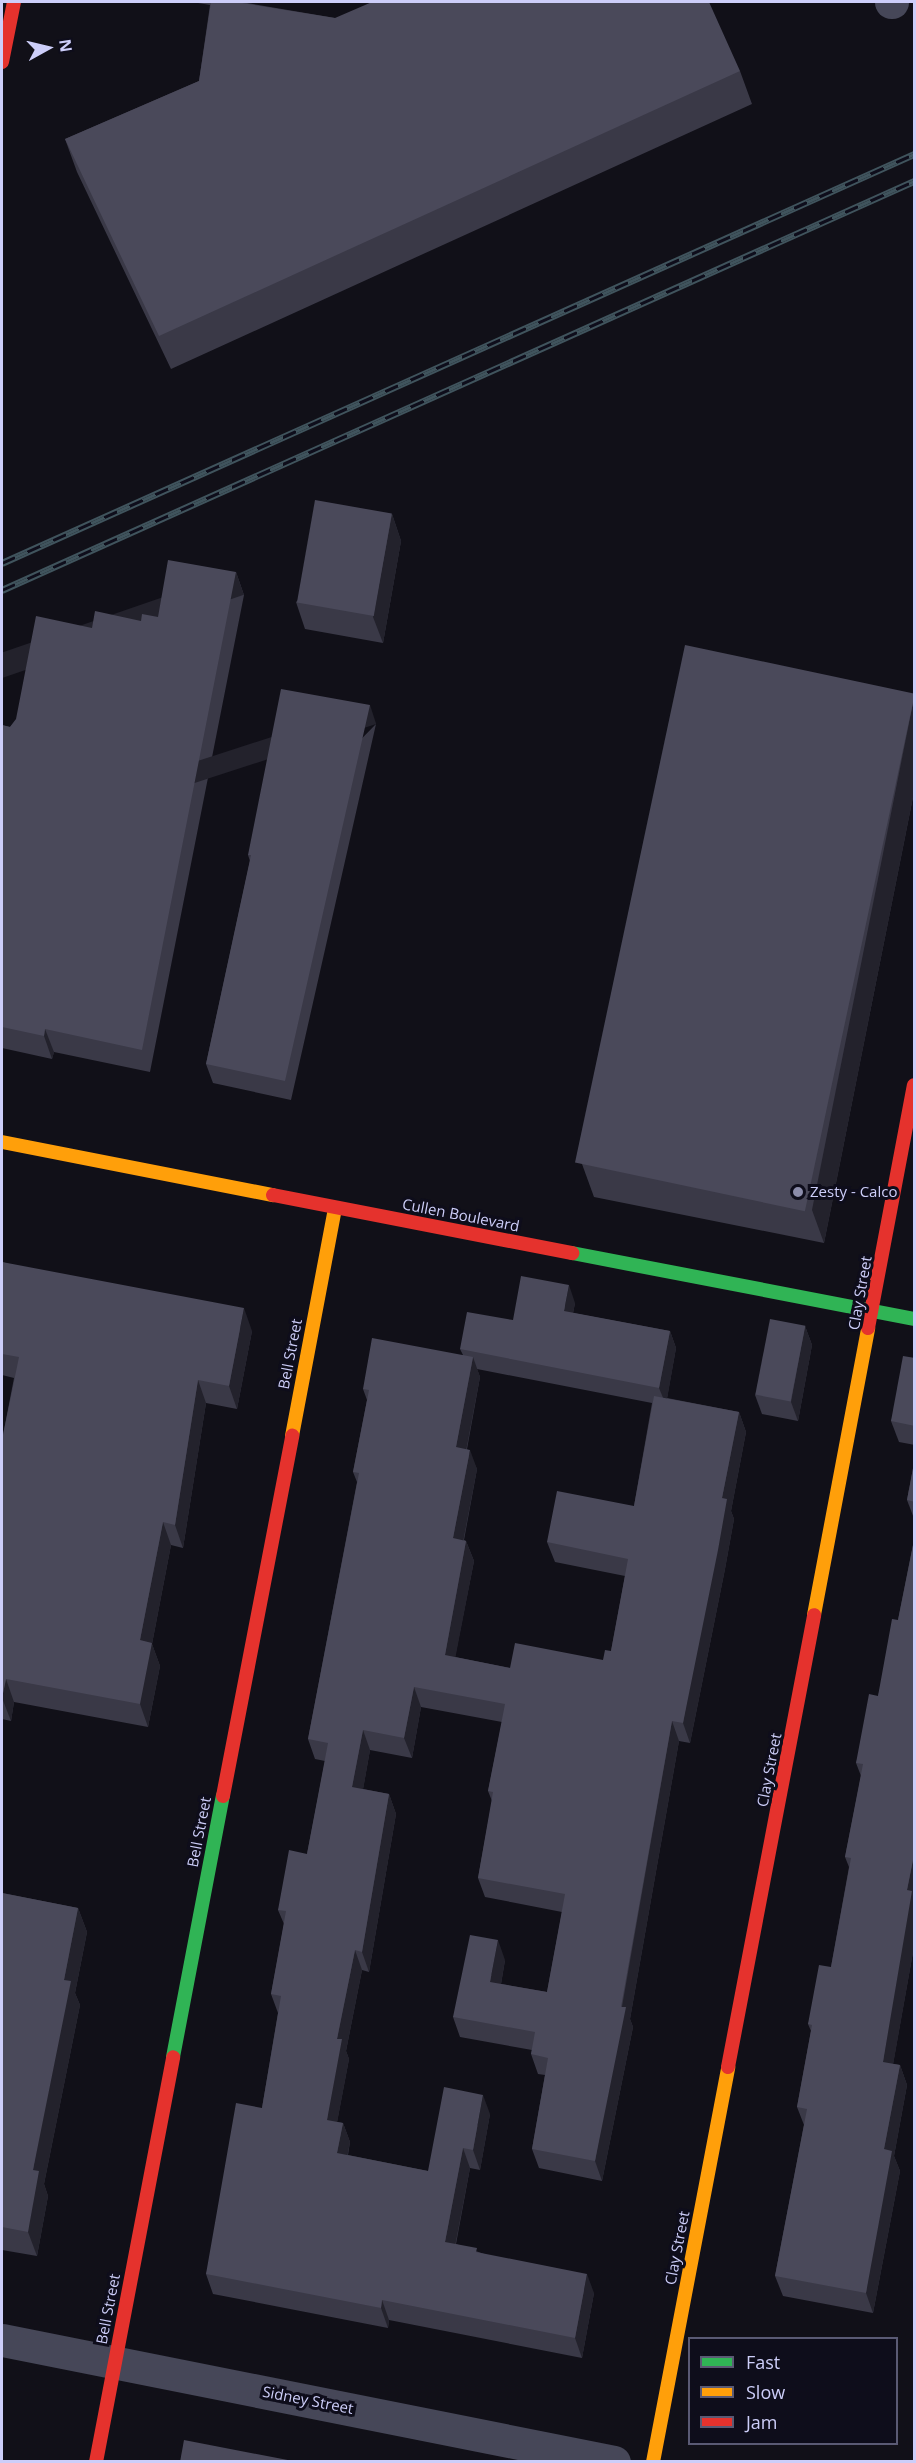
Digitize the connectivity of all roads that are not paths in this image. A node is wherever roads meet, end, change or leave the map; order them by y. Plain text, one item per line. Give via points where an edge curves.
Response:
1 (14, 2) edge
2 (2, 62) edge
3 (915, 1085) edge
4 (2, 1142) edge
5 (335, 1208) junction
6 (874, 1311) junction
7 (915, 1319) edge
8 (2, 2340) edge
9 (115, 2362) junction
10 (96, 2462) edge
11 (615, 2462) edge
12 (653, 2462) edge

1 - 2 street
3 - 6 street, Clay Street
4 - 5 street, Cullen Boulevard
5 - 6 street, Cullen Boulevard
5 - 9 street, Bell Street
6 - 7 street, Cullen Boulevard
6 - 12 street, Clay Street
8 - 9 street, Sidney Street
9 - 10 street, Bell Street
9 - 11 street, Sidney Street

